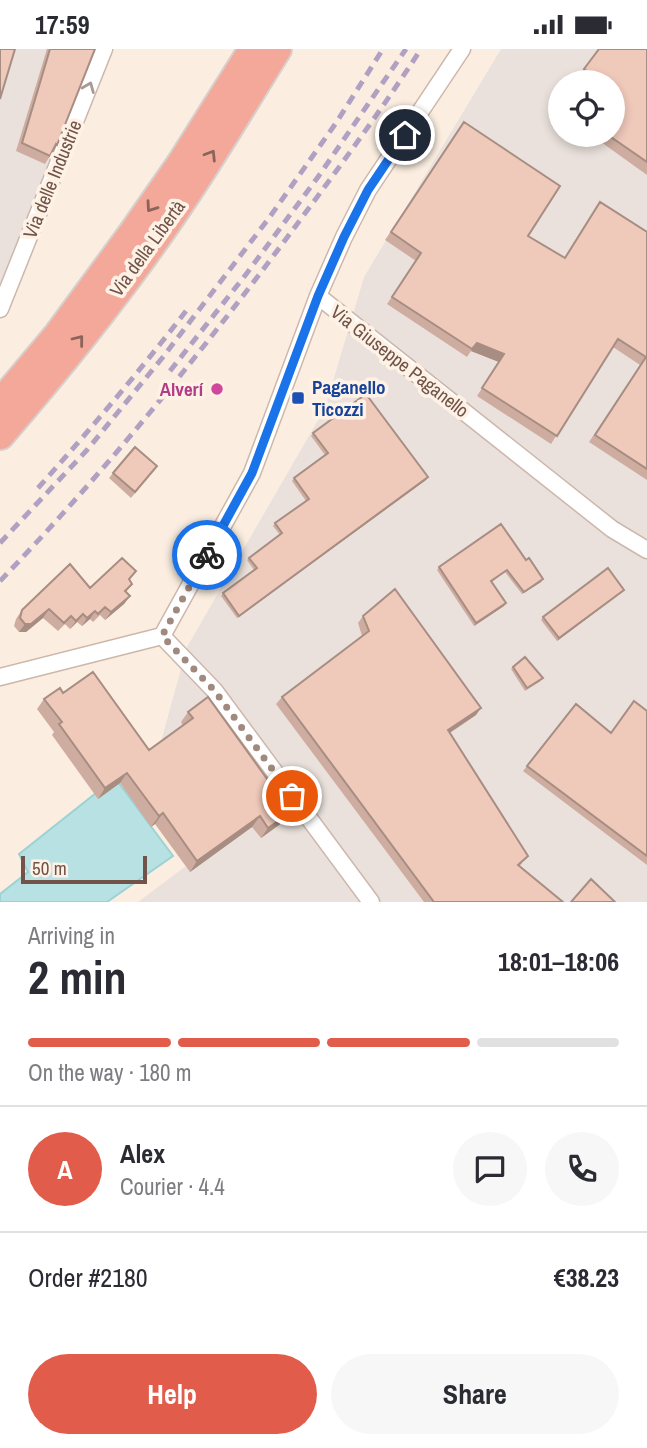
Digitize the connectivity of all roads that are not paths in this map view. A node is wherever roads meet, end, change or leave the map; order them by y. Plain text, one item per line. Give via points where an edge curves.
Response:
1 (104, 49) edge
2 (256, 49) edge
3 (277, 49) edge
4 (462, 49) edge
5 (318, 296) junction
6 (0, 309) edge
7 (30, 384) junction
8 (0, 396) edge
9 (0, 404) edge
10 (0, 435) edge
11 (0, 449) edge
12 (647, 550) edge
13 (162, 636) junction
14 (0, 677) edge
15 (371, 902) edge

6 -> 1 street, Via delle Industrie
2 -> 7 highway, Via della Libertà via 181,164 58,335
7 -> 3 highway, Via della Libertà via 85,332 180,204
4 - 5 street via 368,190
5 - 12 street, Via Giuseppe Paganello via 612,529
5 - 13 street, Via Giuseppe Paganello via 252,473
7 - 8 highway
7 - 9 highway, Via della Libertà
7 - 10 highway, Via della Libertà
7 - 11 highway
13 - 14 street
13 - 15 street via 214,690

